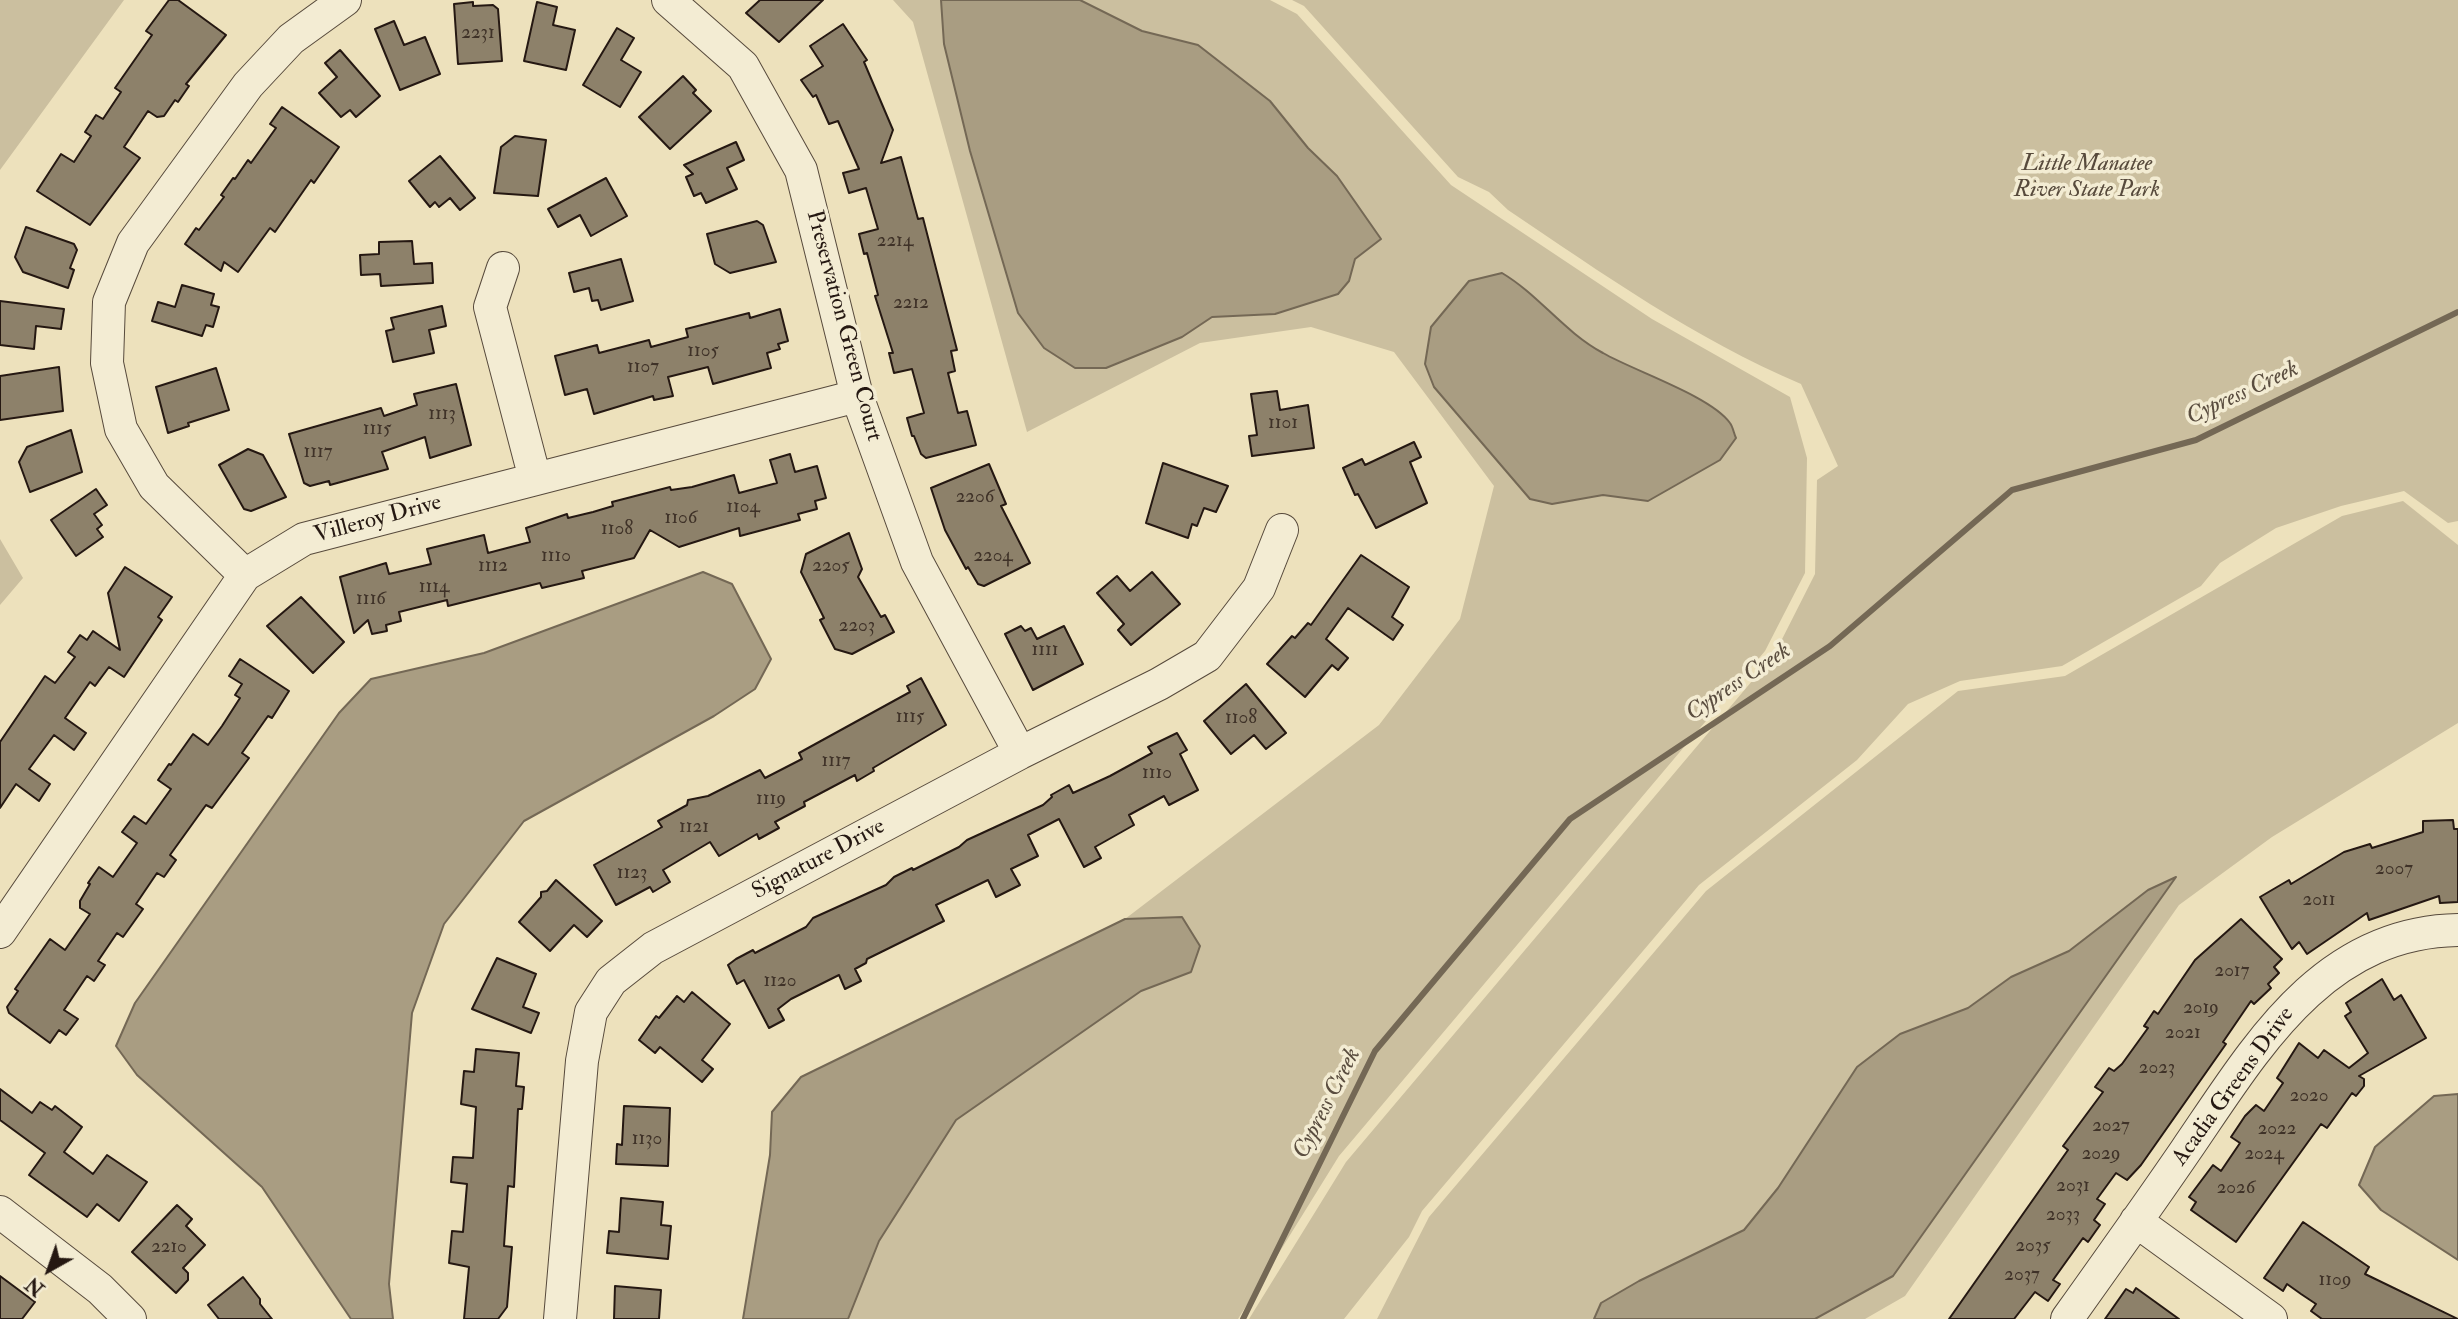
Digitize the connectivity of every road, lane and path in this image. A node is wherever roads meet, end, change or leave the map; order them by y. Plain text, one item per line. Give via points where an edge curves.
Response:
1 (345, 0) edge
2 (668, 0) edge
3 (503, 268) dead end
4 (857, 396) junction
5 (535, 479) junction
6 (1282, 530) dead end
7 (245, 575) junction
8 (1020, 753) junction
9 (2458, 930) edge
10 (0, 932) edge
11 (0, 1212) edge
12 (2136, 1221) junction
13 (130, 1319) edge
14 (560, 1319) edge
15 (2067, 1319) edge
16 (2271, 1319) edge

1 - 7 street via 291,39 248,85 133,243 109,302 107,363 121,429 154,486
2 - 4 street, Preservation Green Court via 743,66 801,170
3 - 5 street via 489,307
4 - 5 street, Villeroy Drive
4 - 8 street, Preservation Green Court via 917,562
5 - 7 street, Villeroy Drive via 304,539
6 - 8 street, Signature Drive via 1259,588 1207,656
7 - 10 street, Villeroy Drive
8 - 14 street, Signature Drive via 653,947 611,981 591,1012 582,1061
9 - 12 street, Acadia Greens Drive via 2427,933 2368,952 2304,994 2260,1043
11 - 13 street via 100,1289
12 - 15 street, Acadia Greens Drive
12 - 16 street

